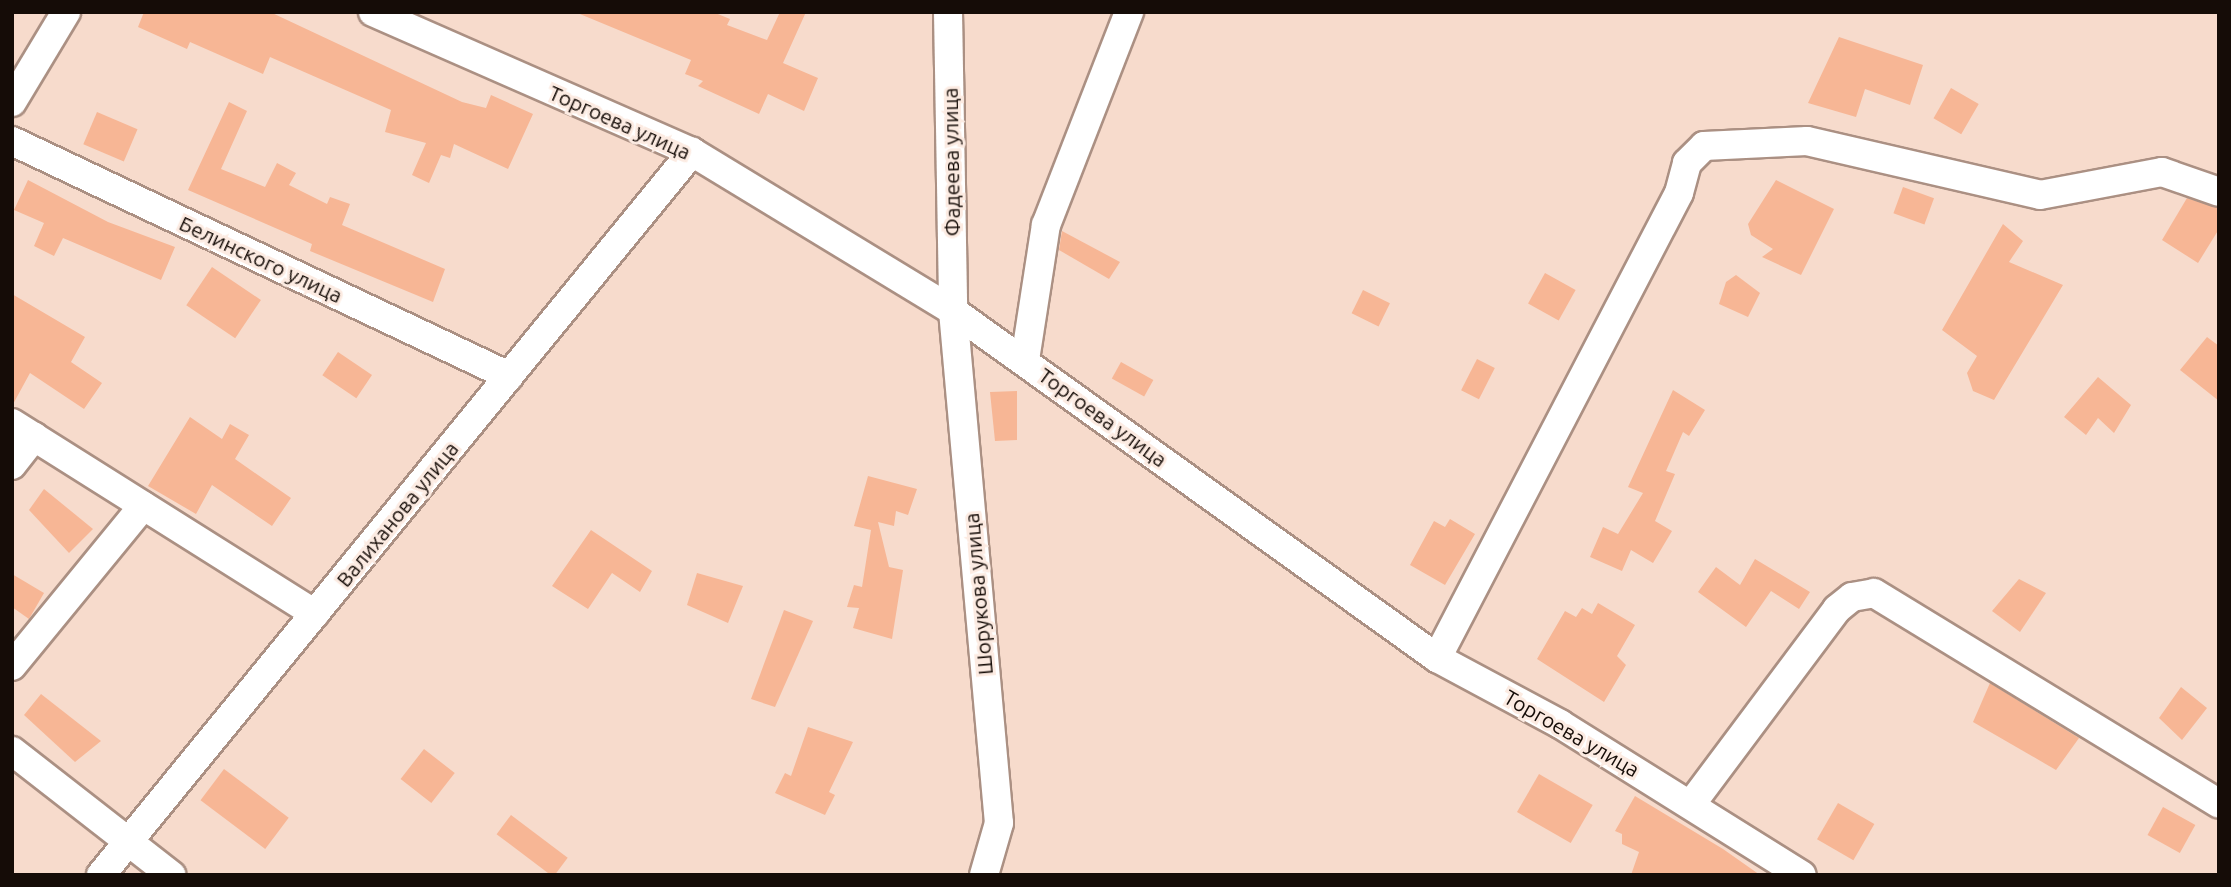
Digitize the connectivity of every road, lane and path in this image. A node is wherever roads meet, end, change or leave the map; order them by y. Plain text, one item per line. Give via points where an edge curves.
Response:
1 (66, 12) edge
2 (373, 12) edge
3 (948, 12) edge
4 (1129, 12) edge
5 (12, 102) edge
6 (12, 141) edge
7 (692, 152) junction
8 (2219, 192) edge
9 (954, 311) junction
10 (1025, 360) junction
11 (509, 376) junction
12 (23, 430) edge
13 (12, 466) edge
14 (144, 506) junction
15 (315, 614) junction
16 (1437, 658) junction
17 (12, 666) edge
18 (12, 751) edge
19 (1692, 803) junction
20 (2219, 804) edge
21 (128, 842) junction
22 (101, 875) edge
23 (171, 875) edge
24 (984, 875) edge
25 (1802, 875) edge

1 - 5 street
2 - 7 street, Торгоева улица
3 - 9 street, Фадеева улица
4 - 10 street via 1046,225
6 - 11 street, Белинского улица
7 - 9 street, Торгоева улица
7 - 11 street, Валиханова улица
8 - 16 street via 2162,172 2040,195 1807,141 1704,146 1687,163 1679,194
9 - 10 street, Торгоева улица
9 - 24 street, Шорукова улица via 999,822
10 - 16 street, Торгоева улица
11 - 15 street, Валиханова улица
12 - 13 street
12 - 14 street
14 - 15 street
14 - 17 street
15 - 21 street, Валиханова улица
16 - 19 street, Торгоева улица
18 - 21 street
19 - 20 street via 1837,609 1852,597 1874,593
19 - 25 street, Торгоева улица
21 - 22 street, Валиханова улица
21 - 23 street

